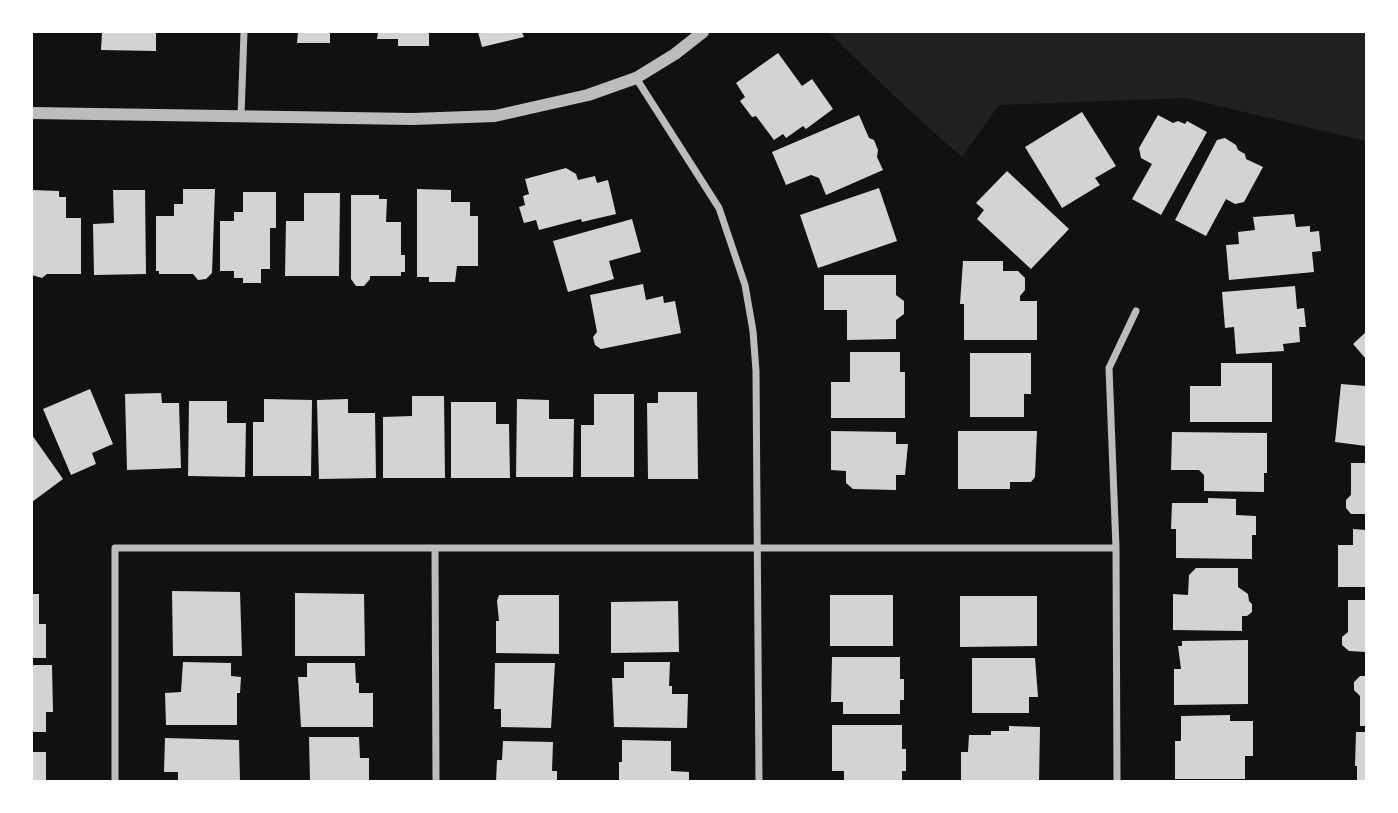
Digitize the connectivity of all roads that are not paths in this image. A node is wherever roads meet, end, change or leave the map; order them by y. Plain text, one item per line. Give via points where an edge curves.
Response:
1 (244, 32) edge
2 (704, 32) edge
3 (636, 78) junction
4 (32, 113) edge
5 (240, 116) junction
6 (1136, 312) dead end
7 (435, 548) junction
8 (758, 548) junction
9 (1115, 548) junction
10 (115, 782) edge
11 (436, 782) edge
12 (759, 782) edge
13 (1116, 782) edge

1 - 5 street
2 - 3 street
3 - 5 street via 495,116
3 - 8 street via 719,208 745,285 756,371
4 - 5 street
6 - 9 street via 1109,368
7 - 8 street
7 - 10 street via 115,548
7 - 11 street
8 - 9 street
8 - 12 street
9 - 13 street

